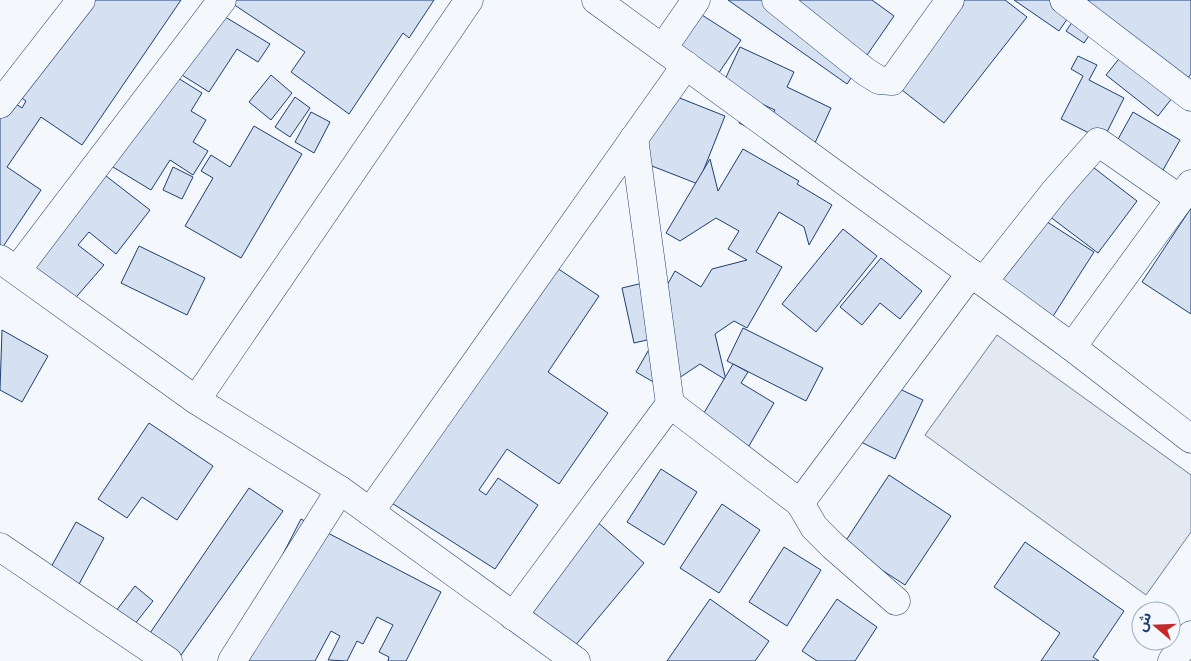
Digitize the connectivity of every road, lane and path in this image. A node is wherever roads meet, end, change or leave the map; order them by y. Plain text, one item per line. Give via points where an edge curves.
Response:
1 (81, 0) edge
2 (222, 0) edge
3 (469, 0) edge
4 (596, 0) edge
5 (696, 0) edge
6 (776, 0) edge
7 (950, 0) edge
8 (1064, 0) edge
9 (662, 48) junction
10 (686, 65) junction
11 (1191, 97) edge
12 (0, 104) edge
13 (634, 138) junction
14 (1186, 192) edge
15 (9, 265) edge
16 (984, 282) junction
17 (1072, 347) junction
18 (196, 400) junction
19 (670, 404) junction
20 (1191, 439) edge
21 (340, 490) junction
22 (800, 503) junction
23 (370, 512) junction
24 (0, 547) edge
25 (896, 601) dead end
26 (513, 616) junction
27 (1191, 635) edge
28 (168, 661) edge
29 (232, 661) edge
30 (576, 661) edge
31 (1172, 661) edge

1 - 12 street
2 - 15 street
3 - 18 street
4 - 9 street
5 - 9 street
6 - 7 street via 866,72 879,80 892,81
8 - 11 street
9 - 10 street
10 - 13 street
10 - 16 street
13 - 19 street
13 - 23 street
14 - 16 street via 1098,142
14 - 17 street
15 - 18 street
16 - 17 street
16 - 22 street via 971,273
17 - 20 street
18 - 21 street
19 - 22 street
19 - 26 street
21 - 23 street
21 - 29 street
22 - 25 street via 814,527
23 - 26 street
24 - 28 street
26 - 30 street
27 - 31 street

